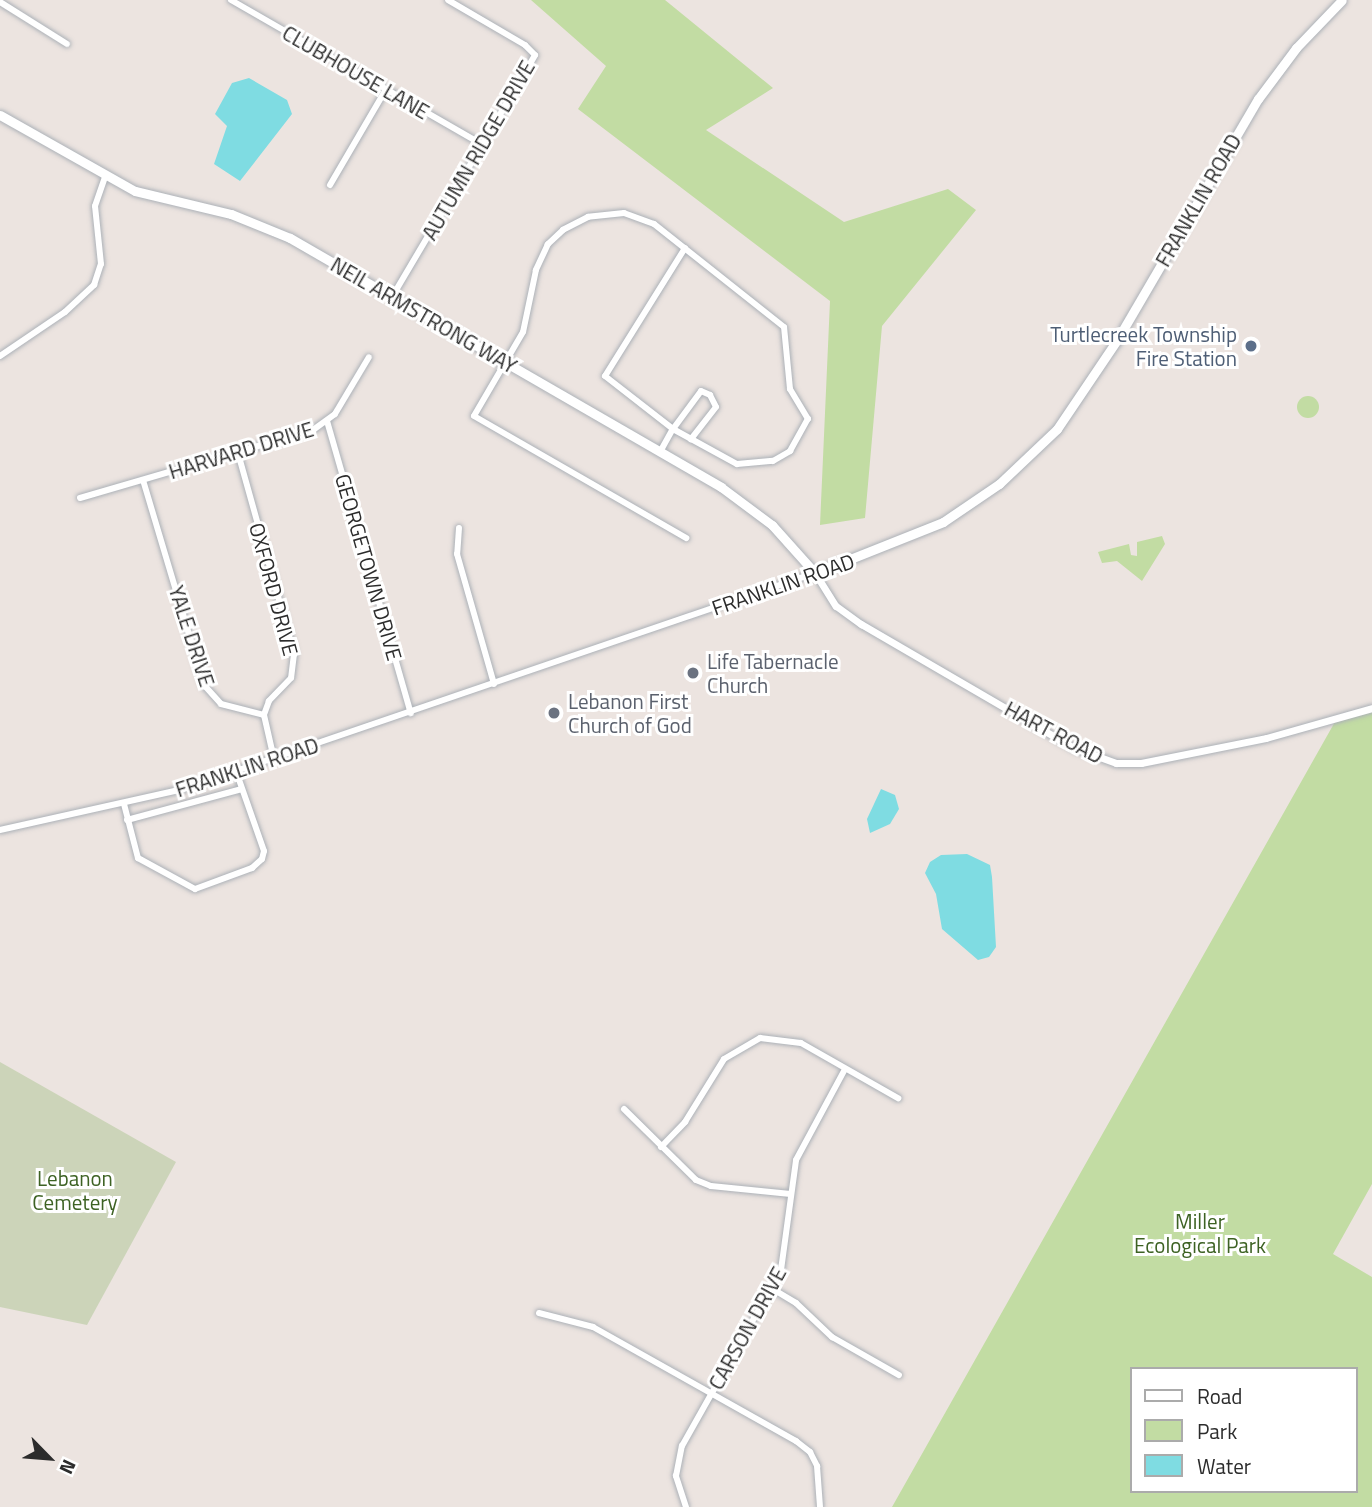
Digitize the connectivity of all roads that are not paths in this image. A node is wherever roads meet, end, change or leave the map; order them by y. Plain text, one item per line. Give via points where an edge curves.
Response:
1 (231, 0) edge
2 (448, 0) edge
3 (1342, 0) edge
4 (0, 2) edge
5 (67, 44) dead end
6 (386, 89) junction
7 (0, 115) edge
8 (481, 144) junction
9 (105, 177) junction
10 (330, 185) dead end
11 (685, 248) junction
12 (392, 297) junction
13 (0, 356) edge
14 (369, 358) dead end
15 (506, 362) junction
16 (327, 421) junction
17 (673, 429) junction
18 (691, 439) junction
19 (660, 452) junction
20 (238, 453) junction
21 (143, 480) junction
22 (80, 498) dead end
23 (459, 528) dead end
24 (686, 538) dead end
25 (815, 573) junction
26 (494, 684) junction
27 (1372, 708) edge
28 (411, 713) junction
29 (264, 715) junction
30 (274, 759) junction
31 (236, 771) junction
32 (243, 789) junction
33 (124, 804) junction
34 (127, 820) junction
35 (0, 830) edge
36 (845, 1069) junction
37 (898, 1098) dead end
38 (624, 1109) dead end
39 (661, 1147) junction
40 (791, 1194) junction
41 (771, 1288) junction
42 (539, 1313) dead end
43 (899, 1375) dead end
44 (711, 1394) junction
45 (686, 1507) edge
46 (820, 1507) edge

1 - 6 street, CLUBHOUSE LANE
2 - 8 street, AUTUMN RIDGE DRIVE via 535,55
3 - 25 main road, FRANKLIN ROAD via 1258,99 1092,382 1048,439 999,484 943,522
4 - 5 street
6 - 8 street, CLUBHOUSE LANE
6 - 10 street
7 - 9 main road, NEIL ARMSTRONG WAY
8 - 12 street, AUTUMN RIDGE DRIVE
9 - 12 main road, NEIL ARMSTRONG WAY via 153,197 257,223
9 - 13 street via 95,206 101,264 94,285 65,312
11 - 15 street via 654,224 624,213 588,216 563,229 539,264 527,320
11 - 17 street via 605,371 607,380
11 - 18 street via 784,327 790,389 808,419 790,451 754,466 737,464
12 - 15 main road, NEIL ARMSTRONG WAY
14 - 16 street, HARVARD DRIVE
15 - 19 main road, NEIL ARMSTRONG WAY
15 - 24 street via 474,416
16 - 20 street, HARVARD DRIVE via 299,435
16 - 28 street, GEORGETOWN DRIVE
17 - 18 street
17 - 18 street via 701,391 710,395 716,407
17 - 19 street
19 - 25 main road, NEIL ARMSTRONG WAY via 753,509
20 - 21 street, HARVARD DRIVE
20 - 29 street, OXFORD DRIVE via 295,664 291,678 269,701
21 - 22 street, HARVARD DRIVE
21 - 29 street, YALE DRIVE via 204,685 221,704
23 - 26 street via 457,554
25 - 26 street, FRANKLIN ROAD
25 - 27 street, HART ROAD via 836,606 861,624 1072,747 1116,763 1142,763 1254,741
26 - 28 street, FRANKLIN ROAD
28 - 30 street, FRANKLIN ROAD
29 - 30 street
30 - 31 street, FRANKLIN ROAD
31 - 32 street
31 - 33 street, FRANKLIN ROAD
32 - 34 street
32 - 34 street via 264,851 262,859 252,868 195,889 138,858
33 - 34 street
33 - 35 street, FRANKLIN ROAD
36 - 37 street
36 - 39 street via 791,1040 770,1037 745,1043 724,1059 685,1122
36 - 40 street, CARSON DRIVE via 797,1155
38 - 39 street
39 - 40 street via 706,1184
40 - 41 street, CARSON DRIVE via 785,1260
41 - 43 street via 796,1303 831,1337
41 - 44 street, CARSON DRIVE
42 - 44 street via 593,1327
44 - 45 street, CARSON DRIVE via 678,1455 676,1476
44 - 46 street via 810,1452 817,1466

